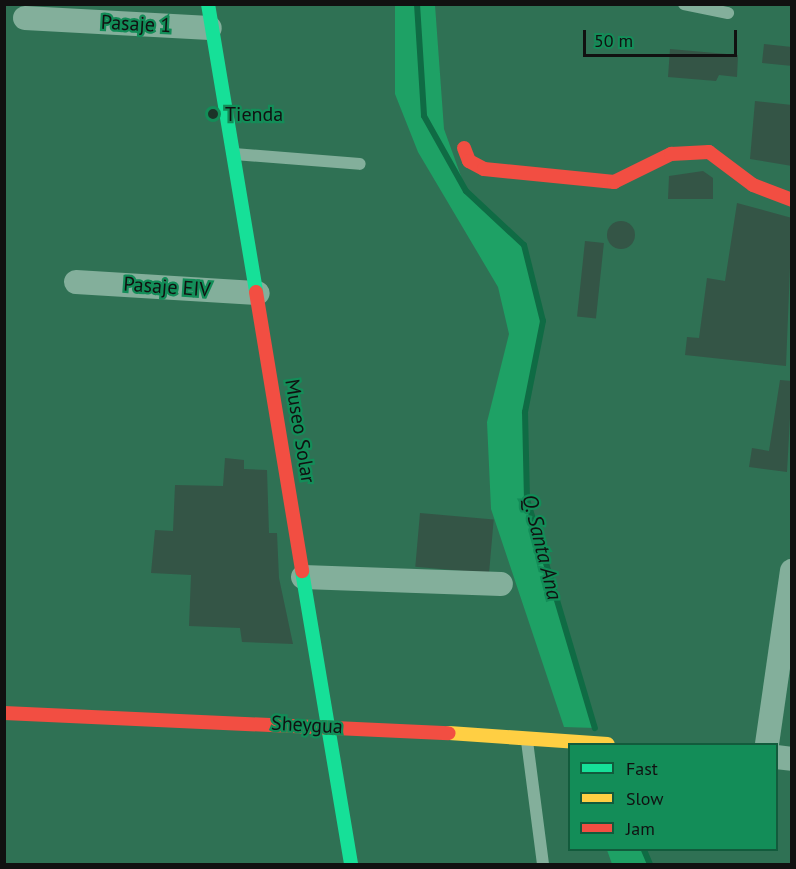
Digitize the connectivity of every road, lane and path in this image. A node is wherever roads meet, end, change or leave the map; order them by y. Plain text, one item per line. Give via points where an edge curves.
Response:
1 (684, 4) edge
2 (728, 13) dead end
3 (209, 16) edge
4 (25, 18) dead end
5 (464, 148) dead end
6 (233, 153) junction
7 (360, 164) dead end
8 (792, 200) edge
9 (76, 282) dead end
10 (258, 293) junction
11 (792, 571) edge
12 (303, 577) junction
13 (501, 584) dead end
14 (4, 713) edge
15 (328, 726) junction
16 (527, 739) junction
17 (592, 743) edge
18 (766, 743) edge
19 (351, 864) edge
20 (543, 864) edge

1 - 2 lane
3 - 4 street, Pasaje 1
3 - 6 street, Museo Solar
5 - 8 street via 469,161 484,169 614,182 671,154 709,152 753,185
6 - 7 lane
6 - 10 street, Museo Solar
9 - 10 street, Pasaje EIV
10 - 12 street, Museo Solar
11 - 18 street
12 - 13 street
12 - 15 street, Museo Solar
14 - 15 street, Sheygua
15 - 16 street, Sheygua
15 - 19 street, Museo Solar
16 - 17 street, Sheygua
16 - 20 lane

